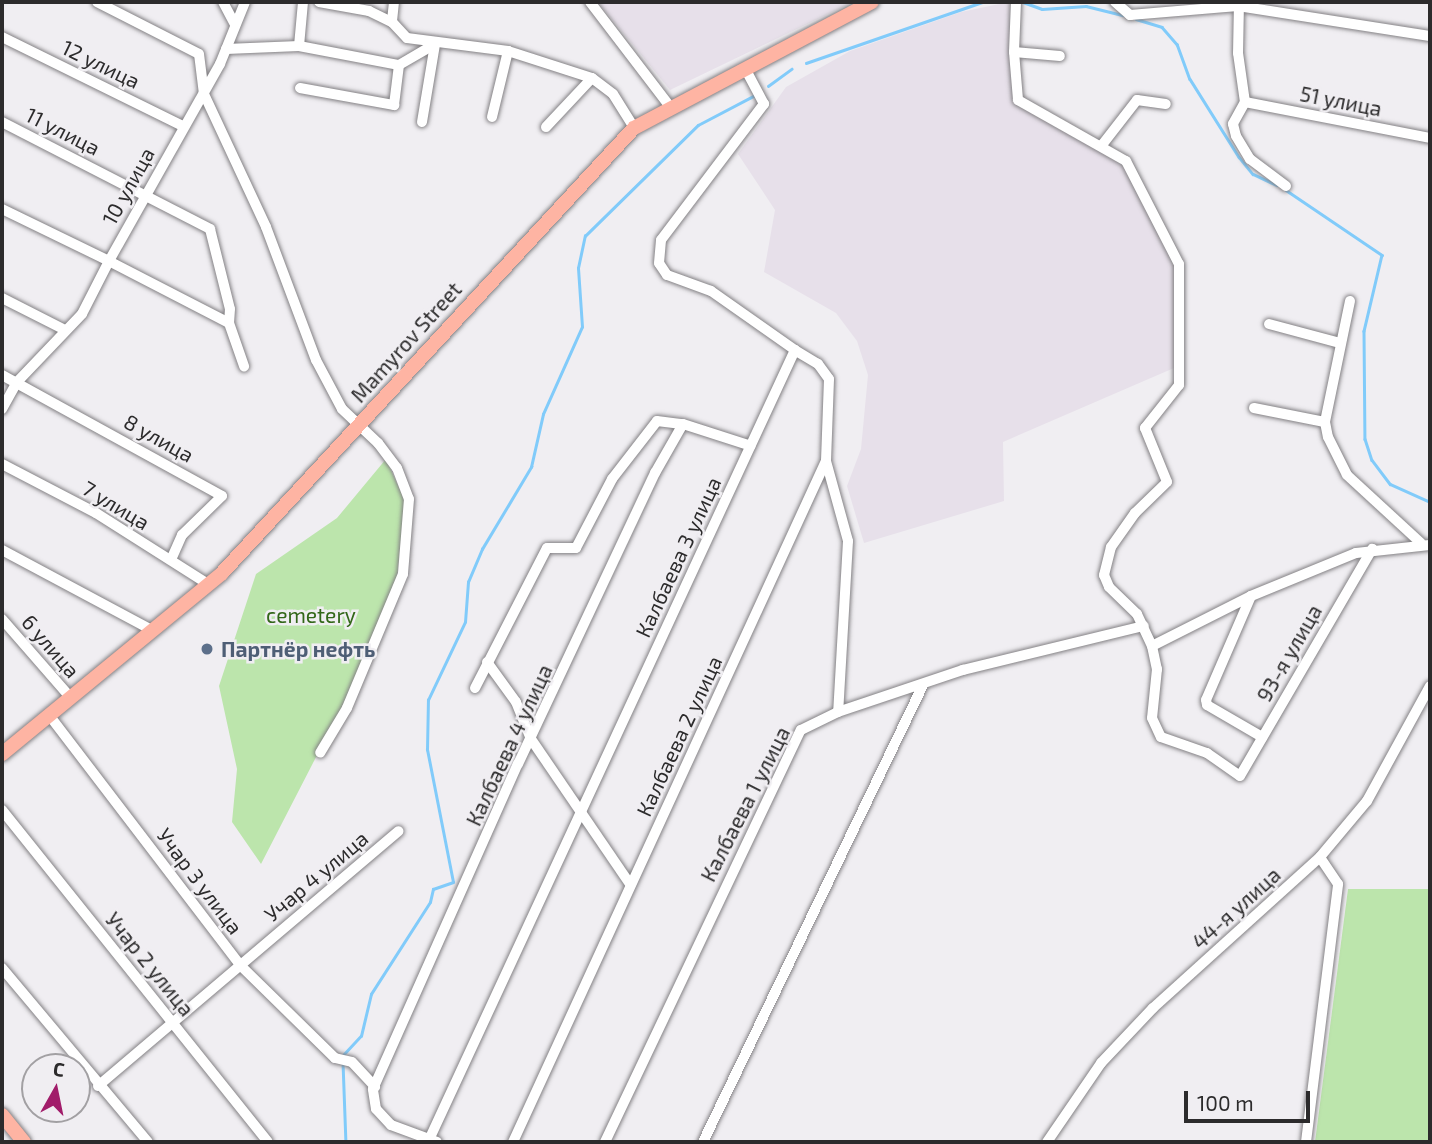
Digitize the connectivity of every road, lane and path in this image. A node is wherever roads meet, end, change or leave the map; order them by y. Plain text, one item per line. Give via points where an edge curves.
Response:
1 (97, 2) edge
2 (223, 2) edge
3 (244, 2) edge
4 (303, 2) edge
5 (319, 2) edge
6 (394, 2) edge
7 (590, 2) edge
8 (872, 2) edge
9 (1115, 2) edge
10 (1016, 4) edge
11 (1238, 4) edge
12 (117, 6) edge
13 (392, 22) junction
14 (234, 23) junction
15 (1430, 36) edge
16 (2, 37) edge
17 (435, 44) junction
18 (299, 46) junction
19 (226, 49) junction
20 (508, 51) junction
21 (1014, 52) junction
22 (1060, 56) dead end
23 (399, 65) junction
24 (745, 69) junction
25 (592, 78) junction
26 (300, 88) dead end
27 (204, 94) junction
28 (1245, 102) junction
29 (1166, 104) dead end
30 (671, 108) junction
31 (492, 117) dead end
32 (2, 122) edge
33 (422, 122) dead end
34 (183, 126) junction
35 (546, 127) dead end
36 (634, 128) junction
37 (1430, 138) edge
38 (1102, 145) junction
39 (1286, 186) dead end
40 (144, 194) junction
41 (2, 209) edge
42 (109, 261) junction
43 (2, 298) edge
44 (1350, 301) dead end
45 (229, 323) junction
46 (1269, 324) dead end
47 (65, 330) junction
48 (1340, 343) junction
49 (795, 350) junction
50 (244, 366) dead end
51 (2, 375) edge
52 (17, 382) junction
53 (1254, 408) dead end
54 (2, 409) edge
55 (1325, 422) junction
56 (683, 424) junction
57 (359, 426) junction
58 (751, 446) junction
59 (825, 461) junction
60 (2, 464) edge
61 (1426, 544) edge
62 (1372, 549) junction
63 (2, 550) edge
64 (171, 560) junction
65 (208, 584) junction
66 (1251, 596) junction
67 (2, 619) edge
68 (1144, 626) junction
69 (152, 631) junction
70 (1152, 646) junction
71 (487, 662) junction
72 (923, 685) junction
73 (1430, 686) edge
74 (475, 688) dead end
75 (71, 698) junction
76 (838, 712) junction
77 (49, 715) junction
78 (1262, 737) junction
79 (531, 739) junction
80 (4, 748) edge
81 (320, 753) dead end
82 (2, 810) edge
83 (581, 812) junction
84 (399, 831) dead end
85 (1320, 857) junction
86 (630, 884) junction
87 (240, 965) junction
88 (2, 968) edge
89 (174, 1025) junction
90 (98, 1086) junction
91 (375, 1087) junction
92 (2, 1115) edge
93 (431, 1141) edge
94 (24, 1142) edge
95 (148, 1142) edge
96 (268, 1142) edge
97 (513, 1142) edge
98 (605, 1142) edge
99 (704, 1142) edge
100 (1047, 1142) edge
101 (1306, 1142) edge

1 - 12 street
2 - 14 street
3 - 14 street, 10 улица
4 - 18 street
5 - 13 street via 369,11
6 - 13 street
7 - 30 street
8 - 24 main road, Mamyrov Street
9 - 11 street via 1130,15 1146,16
10 - 21 street
11 - 15 street
11 - 28 street
12 - 27 street via 199,54
13 - 17 street via 407,38
14 - 19 street, 10 улица
16 - 34 street, 12 улица
17 - 20 street
17 - 23 street
17 - 33 street
18 - 19 street
18 - 23 street
19 - 27 street, 10 улица
20 - 25 street
20 - 31 street
21 - 22 street
21 - 38 street via 1018,100
23 - 26 street via 394,105
24 - 30 main road, Mamyrov Street
24 - 49 street via 764,104 661,240 659,263 667,275 711,291 742,309
25 - 35 street
25 - 36 street via 613,94
27 - 34 street, 10 улица
27 - 57 street via 266,228 316,360 342,409
28 - 37 street, 51 улица
28 - 39 street via 1233,124 1236,136 1250,159
29 - 38 street via 1137,100
30 - 36 main road, Mamyrov Street
32 - 40 street, 11 улица
34 - 40 street, 10 улица
36 - 57 main road, Mamyrov Street
38 - 68 street via 1136,174 1179,264 1179,385 1145,428 1167,482 1135,513 1111,547 1104,575
40 - 42 street, 10 улица
40 - 45 street, 11 улица via 205,225 215,236
41 - 42 street
42 - 45 street
42 - 47 street, 10 улица via 82,314
43 - 47 street
44 - 48 street
45 - 50 street
46 - 48 street
47 - 52 street, 10 улица
48 - 55 street
49 - 58 street, Калбаева 3 улица
49 - 59 street, Калбаева 2 улица via 818,364 830,379
51 - 52 street, 8 улица
52 - 54 street, 10 улица
52 - 64 street, 8 улица via 222,496 182,535
53 - 55 street
55 - 61 street via 1334,454 1347,475
56 - 58 street
56 - 71 street via 657,421 612,478 576,548 547,548
56 - 79 street, Калбаева 4 улица via 655,473
57 - 65 main road, Mamyrov Street
57 - 81 street via 397,468 409,499 403,574 347,708
58 - 83 street, Калбаева 3 улица
59 - 76 street via 848,541
59 - 86 street, Калбаева 2 улица
60 - 64 street, 7 улица via 96,513
61 - 62 street
62 - 66 street
62 - 78 street, 93-я улица
63 - 69 street
64 - 65 street, 7 улица
65 - 69 main road, Mamyrov Street
66 - 70 street
66 - 78 street via 1206,700 1207,705
67 - 75 street, 6 улица
68 - 70 street
68 - 72 street, Калбаева 1 улица via 1003,659
69 - 75 main road, Mamyrov Street
70 - 78 street, 93-я улица via 1157,670 1152,718 1161,737 1207,753 1240,776
71 - 74 street
71 - 79 street via 516,702
72 - 76 street, Калбаева 1 улица
72 - 99 street
73 - 85 street, 44-я улица via 1367,802
75 - 77 main road, Mamyrov Street
76 - 98 street, Калбаева 1 улица via 801,730
77 - 80 main road, Mamyrov Street
77 - 87 street, Учар 3 улица
79 - 83 street
79 - 91 street, Калбаева 4 улица
82 - 89 street, Учар 2 улица
83 - 86 street
83 - 93 street, Калбаева 3 улица
84 - 87 street, Учар 4 улица
85 - 100 street, 44-я улица via 1153,1008 1101,1062
85 - 101 street via 1338,884
86 - 97 street, Калбаева 2 улица
87 - 89 street, Учар 4 улица
87 - 91 street, Учар 3 улица via 335,1058 352,1062
88 - 90 street
89 - 90 street, Учар 4 улица
89 - 96 street, Учар 2 улица
90 - 95 street
91 - 93 street via 376,1109 383,1118
92 - 94 main road

